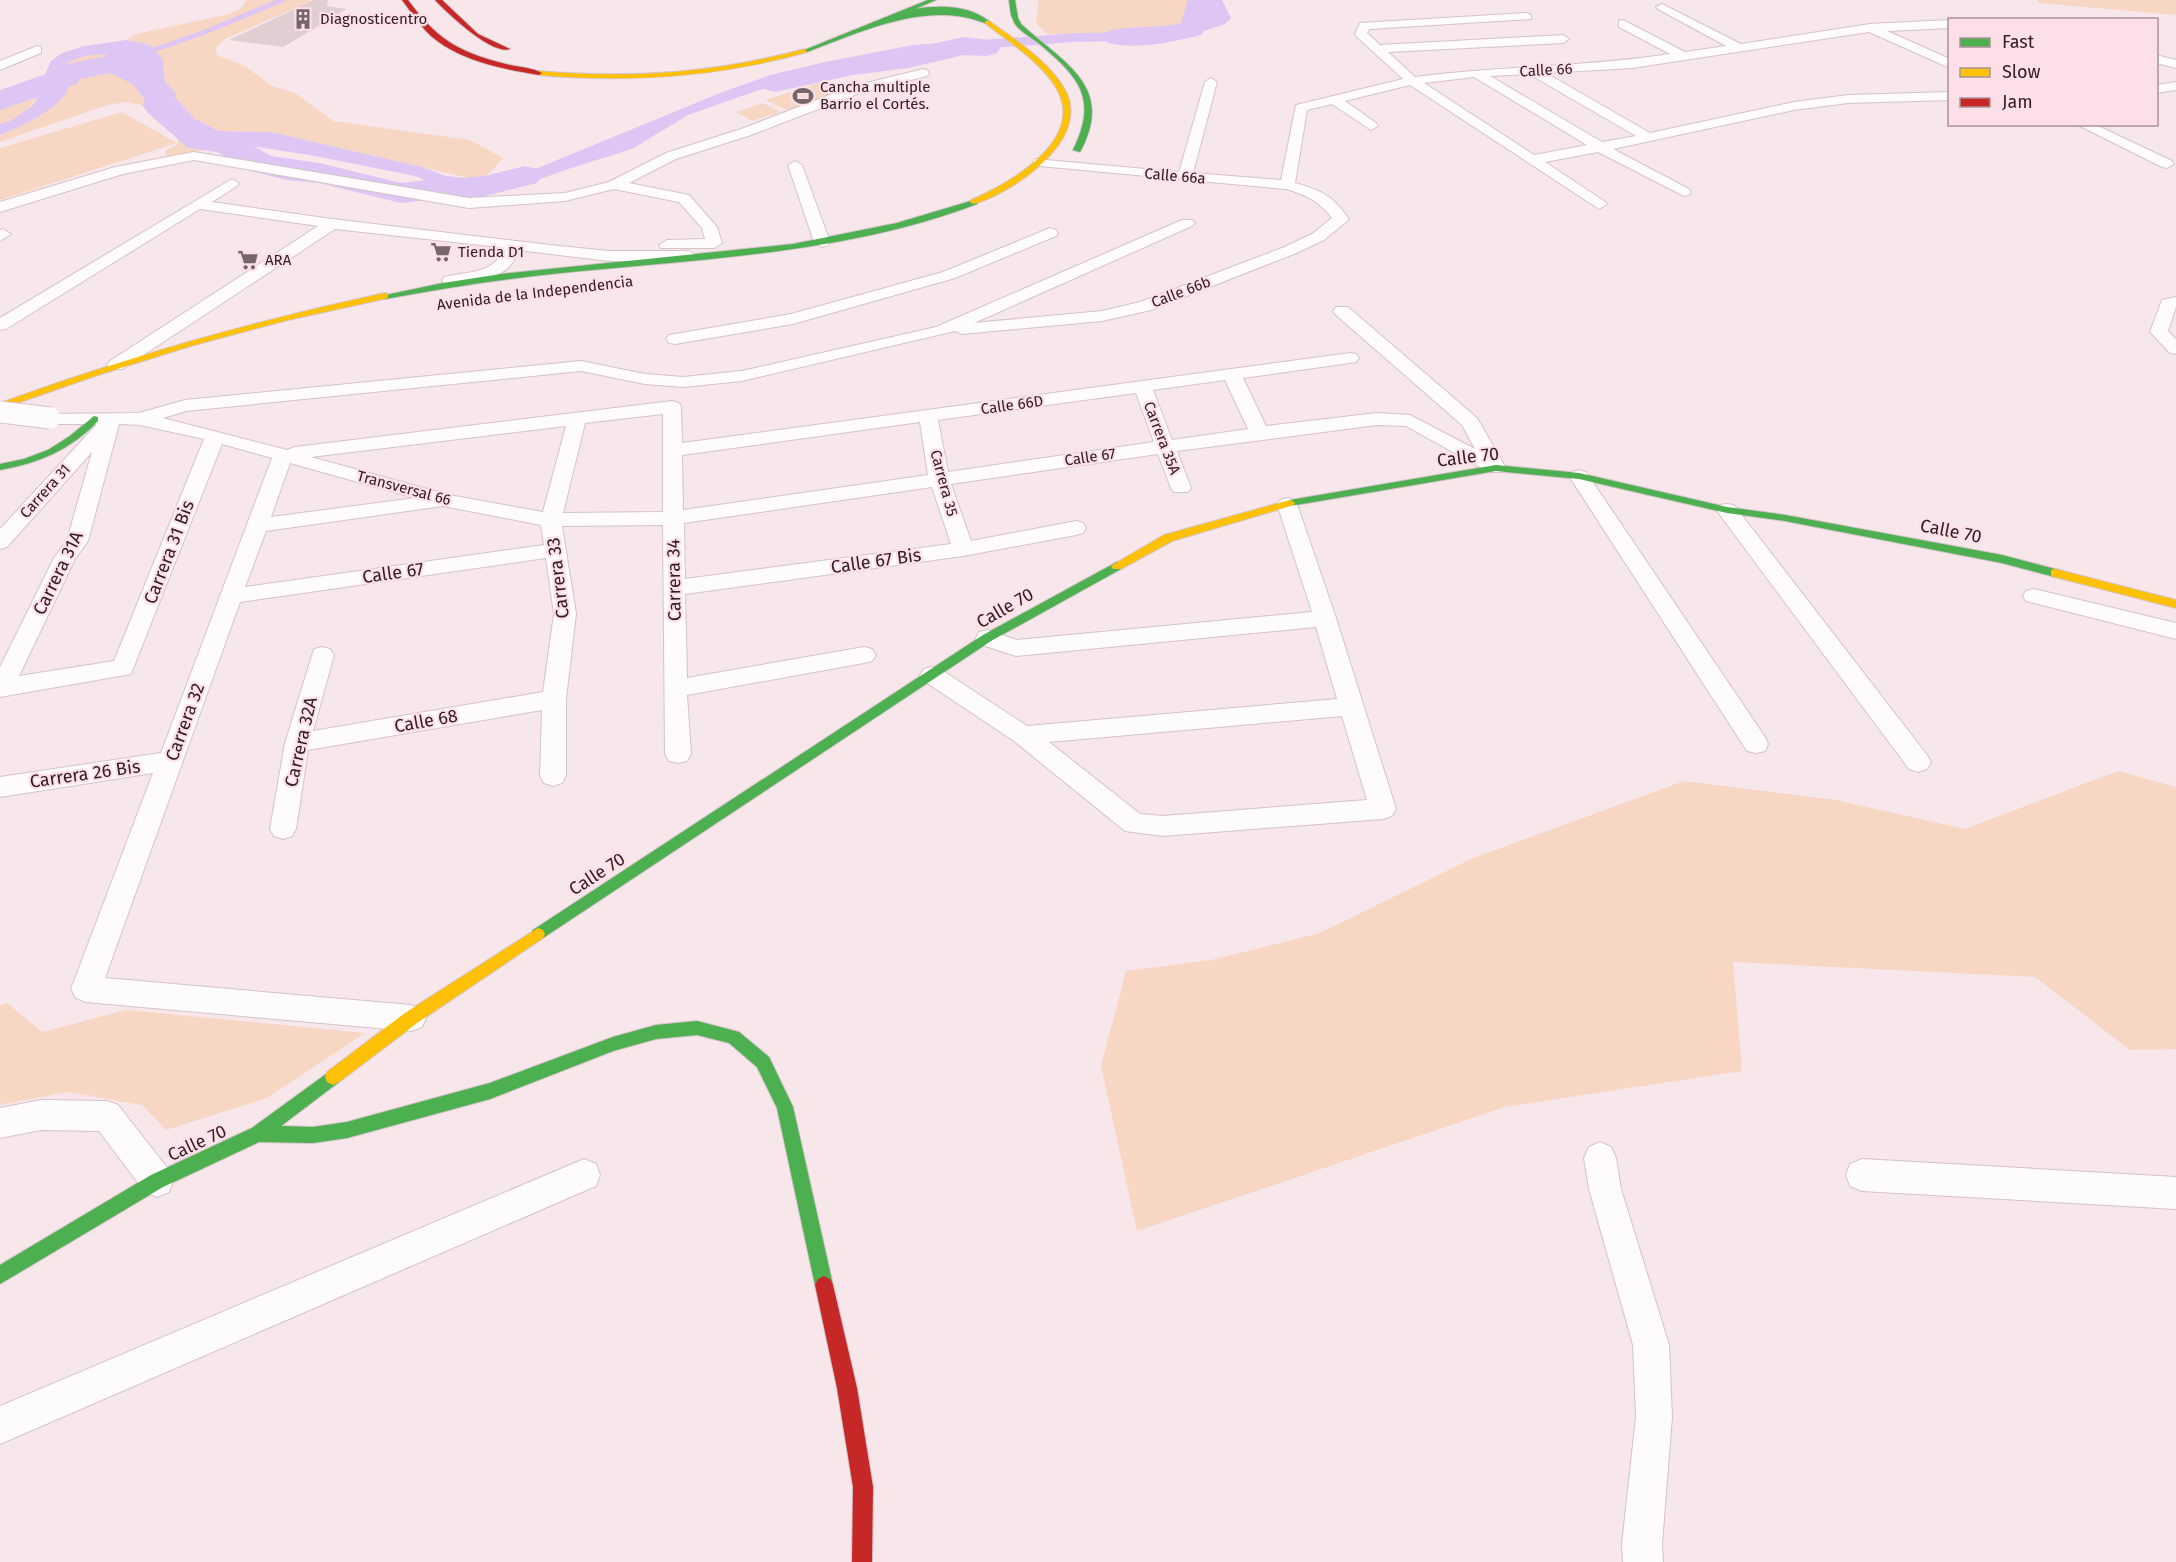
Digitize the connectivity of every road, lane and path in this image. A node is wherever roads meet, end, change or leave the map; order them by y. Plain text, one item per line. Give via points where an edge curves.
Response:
1 (405, 0) edge
2 (438, 0) edge
3 (933, 0) edge
4 (1011, 0) edge
5 (974, 7) edge
6 (1662, 7) dead end
7 (898, 15) junction
8 (1527, 16) dead end
9 (1623, 24) dead end
10 (1948, 24) edge
11 (1870, 28) junction
12 (1563, 39) dead end
13 (767, 47) dead end
14 (1739, 48) junction
15 (1377, 49) junction
16 (37, 50) dead end
17 (518, 52) dead end
18 (733, 54) dead end
19 (1684, 57) junction
20 (2158, 60) edge
21 (551, 61) dead end
22 (668, 62) dead end
23 (1948, 63) edge
24 (2176, 64) edge
25 (0, 66) edge
26 (1532, 70) junction
27 (1476, 72) junction
28 (922, 73) dead end
29 (1412, 81) junction
30 (1211, 82) dead end
31 (1948, 96) edge
32 (1335, 100) junction
33 (1371, 126) dead end
34 (2086, 126) edge
35 (1649, 138) junction
36 (1598, 146) junction
37 (1532, 160) junction
38 (1040, 162) junction
39 (2167, 164) dead end
40 (795, 165) dead end
41 (1064, 165) junction
42 (1185, 177) junction
43 (1049, 181) dead end
44 (232, 183) dead end
45 (614, 185) junction
46 (1287, 185) junction
47 (1684, 192) dead end
48 (198, 204) junction
49 (1599, 204) dead end
50 (0, 207) edge
51 (1187, 223) dead end
52 (332, 224) junction
53 (1050, 233) dead end
54 (822, 242) junction
55 (504, 243) junction
56 (559, 251) junction
57 (719, 256) junction
58 (395, 294) junction
59 (2176, 302) edge
60 (1342, 310) dead end
61 (793, 319) junction
62 (0, 325) edge
63 (941, 331) junction
64 (675, 339) dead end
65 (808, 349) junction
66 (2176, 349) edge
67 (1350, 358) dead end
68 (116, 365) junction
69 (1232, 375) junction
70 (1143, 387) junction
71 (0, 406) edge
72 (55, 411) junction
73 (0, 412) edge
74 (928, 416) junction
75 (576, 418) junction
76 (140, 419) junction
77 (103, 420) junction
78 (0, 426) edge
79 (1259, 432) junction
80 (214, 436) junction
81 (91, 440) junction
82 (1165, 446) junction
83 (673, 450) junction
84 (283, 455) junction
85 (0, 467) edge
86 (1496, 468) junction
87 (1580, 476) junction
88 (939, 478) junction
89 (0, 479) edge
90 (1181, 488) dead end
91 (447, 501) junction
92 (1287, 504) junction
93 (1727, 510) junction
94 (674, 518) junction
95 (551, 520) junction
96 (258, 525) junction
97 (1076, 528) dead end
98 (0, 542) edge
99 (963, 549) junction
100 (555, 550) junction
101 (675, 588) junction
102 (231, 596) junction
103 (2034, 596) dead end
104 (2176, 604) edge
105 (1325, 618) junction
106 (2176, 631) edge
107 (987, 638) junction
108 (322, 655) dead end
109 (864, 655) dead end
110 (932, 675) junction
111 (1, 687) edge
112 (675, 689) junction
113 (554, 699) junction
114 (1352, 706) junction
115 (1023, 735) junction
116 (297, 743) junction
117 (1756, 744) dead end
118 (678, 754) dead end
119 (170, 761) junction
120 (1918, 762) dead end
121 (553, 776) dead end
122 (0, 787) edge
123 (283, 829) dead end
124 (411, 1018) junction
125 (0, 1123) edge
126 (258, 1134) junction
127 (1600, 1158) dead end
128 (584, 1175) dead end
129 (1862, 1175) dead end
130 (157, 1181) junction
131 (2176, 1194) edge
132 (0, 1275) edge
133 (0, 1425) edge
134 (862, 1562) edge
135 (1644, 1562) edge

1 - 7 main road via 434,34 475,57 501,66 591,78 679,75 754,64 837,39
2 - 17 main road via 476,34
3 - 7 main road
4 - 41 main road via 1016,22 1069,66 1083,84 1090,104 1082,145
5 - 7 main road
5 - 38 main road, Avenida de la Independencia via 1044,70 1063,93 1067,117 1059,141
6 - 14 street
8 - 15 street via 1364,26 1361,34
9 - 19 street
10 - 11 street, Calle 66
11 - 14 street, Calle 66
11 - 23 street
12 - 15 street
13 - 18 main road
14 - 19 street, Calle 66
15 - 29 street
16 - 25 street
19 - 26 street, Calle 66
20 - 24 street
21 - 22 main road
26 - 27 street, Calle 66
26 - 35 street
27 - 29 street, Calle 66
27 - 36 street
28 - 45 street via 855,90 671,156
29 - 32 street, Calle 66
29 - 37 street
30 - 42 street
31 - 35 street via 1816,103
32 - 33 street
32 - 46 street, Calle 66 via 1301,108
34 - 39 street
35 - 36 street
36 - 37 street
36 - 47 street
37 - 49 street
38 - 41 street
38 - 54 main road, Avenida de la Independencia via 1006,187 945,214
40 - 54 street
41 - 42 street, Calle 66a
41 - 43 main road
42 - 46 street, Calle 66a
44 - 48 street
45 - 50 street via 565,197 469,203 194,156 93,177
45 - 56 street via 684,198 709,227 714,243
46 - 63 street, Calle 66b via 1314,193 1341,219 1318,237 1288,251 1145,306 1102,316
48 - 52 street
48 - 62 street
51 - 63 street
52 - 55 street
52 - 68 street
53 - 61 street via 949,275
54 - 57 main road, Avenida de la Independencia
55 - 56 street
55 - 58 street via 510,249 510,258 503,266
56 - 57 street via 609,256
57 - 58 main road, Avenida de la Independencia via 487,280
58 - 68 main road, Avenida de la Independencia via 275,321
59 - 66 street via 2168,304 2159,332
60 - 86 street via 1470,422
61 - 64 street
61 - 65 street
63 - 65 street
65 - 76 street via 742,376 683,381 645,379 581,366 185,406
67 - 69 street, Calle 66D
68 - 71 main road, Avenida de la Independencia
69 - 70 street, Calle 66D
69 - 79 street
70 - 74 street, Calle 66D
70 - 82 street, Carrera 35A
72 - 73 street, bridge
72 - 77 street
72 - 78 main road
74 - 83 street, Calle 66D
74 - 88 street, Carrera 35
75 - 83 street, Carrera 34 via 672,407
75 - 84 street
75 - 95 street, Carrera 33
76 - 77 street
76 - 80 street, Transversal 66
77 - 81 street, Carrera 31
77 - 85 main road via 55,453
77 - 111 street, Carrera 31A via 77,541
79 - 82 street, Calle 67
79 - 86 street, Calle 67 via 1377,419 1410,421
80 - 84 street, Transversal 66
80 - 111 street, Carrera 31 Bis via 123,668
81 - 89 main road via 40,469
81 - 98 street, Carrera 31
82 - 88 street, Calle 67
82 - 90 street, Carrera 35A
83 - 94 street, Carrera 34
84 - 91 street, Transversal 66
84 - 96 street, Carrera 32
86 - 87 main road, Calle 70
86 - 92 main road, Calle 70
87 - 93 main road, Calle 70
87 - 117 street
88 - 94 street, Calle 67
88 - 99 street, Carrera 35
91 - 95 street, Transversal 66
91 - 96 street
92 - 105 street
92 - 107 main road, Calle 70 via 1168,538
93 - 104 main road, Calle 70 via 2002,559
93 - 120 street
94 - 95 street, Transversal 66
94 - 101 street, Carrera 34
95 - 100 street, Carrera 33
96 - 102 street, Carrera 32
97 - 99 street, Calle 67 Bis
99 - 101 street, Calle 67 Bis
100 - 102 street, Calle 67
100 - 113 street, Carrera 33 via 565,614
101 - 112 street, Carrera 34
102 - 119 street, Carrera 32
103 - 106 street
105 - 107 street via 1016,648
105 - 114 street
107 - 110 main road, Calle 70
108 - 116 street, Carrera 32A
109 - 112 street
110 - 115 street
110 - 124 main road, Calle 70
112 - 118 street, Carrera 34
113 - 116 street, Calle 68
113 - 121 street, Carrera 33
114 - 115 street
114 - 115 street via 1383,809 1163,826 1134,824
116 - 123 street, Carrera 32A
119 - 122 street, Carrera 26 Bis
119 - 124 street, Carrera 32 via 86,989
124 - 126 main road, Calle 70
125 - 130 street via 41,1115 107,1116
126 - 130 main road, Calle 70
126 - 134 main road via 330,1133 492,1090 611,1043 665,1030 701,1028 748,1044 771,1072 785,1107 847,1388 863,1487
127 - 135 street via 1605,1189 1651,1346 1654,1417 1642,1544
128 - 133 street
129 - 131 street
130 - 132 main road, Calle 70

